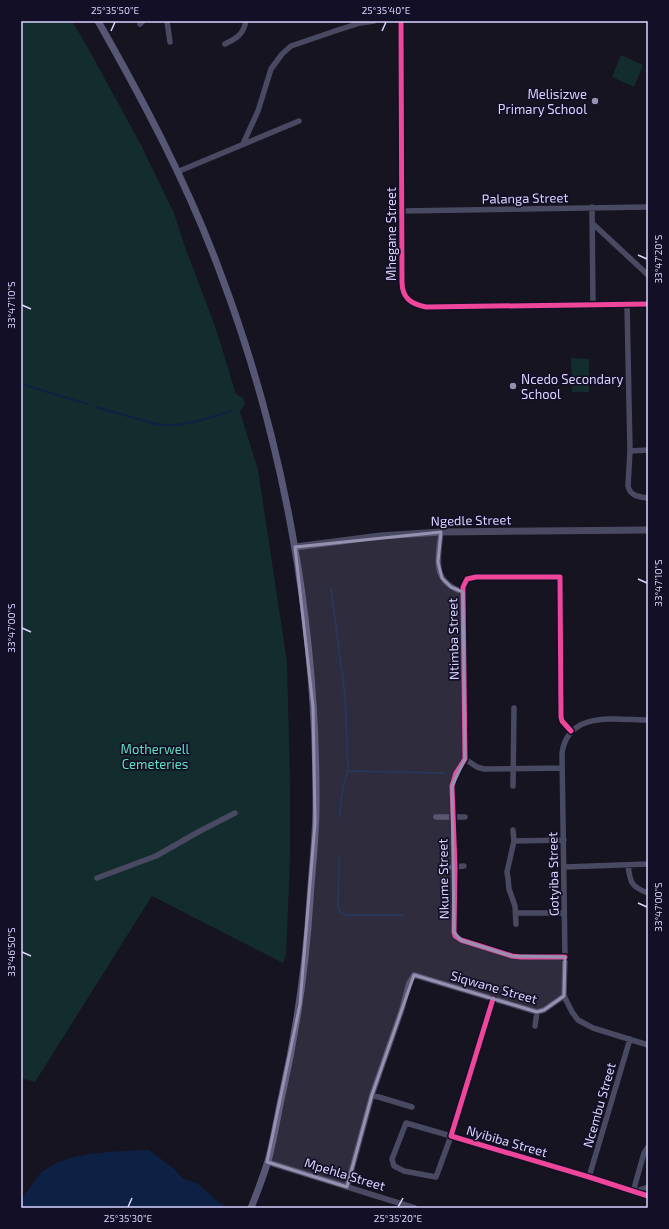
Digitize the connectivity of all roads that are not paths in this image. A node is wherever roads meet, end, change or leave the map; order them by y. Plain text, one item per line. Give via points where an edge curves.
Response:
1 (98, 21) edge
2 (167, 21) edge
3 (246, 21) edge
4 (374, 21) edge
5 (401, 21) edge
6 (170, 42) dead end
7 (225, 44) dead end
8 (299, 121) dead end
9 (243, 144) junction
10 (177, 172) junction
11 (592, 207) junction
12 (648, 207) edge
13 (401, 211) junction
14 (592, 223) junction
15 (648, 275) edge
16 (627, 304) junction
17 (648, 304) edge
18 (593, 305) junction
19 (648, 450) edge
20 (630, 451) junction
21 (648, 498) edge
22 (648, 530) edge
23 (441, 532) junction
24 (295, 547) junction
25 (463, 592) junction
26 (514, 708) dead end
27 (648, 720) edge
28 (571, 731) junction
29 (464, 759) junction
30 (562, 768) junction
31 (514, 769) junction
32 (513, 786) dead end
33 (235, 813) dead end
34 (436, 817) dead end
35 (453, 817) junction
36 (465, 817) dead end
37 (514, 830) dead end
38 (564, 840) junction
39 (514, 841) junction
40 (648, 864) edge
41 (628, 865) junction
42 (464, 866) dead end
43 (454, 867) junction
44 (564, 867) junction
45 (441, 868) dead end
46 (98, 878) dead end
47 (648, 893) edge
48 (516, 913) junction
49 (564, 913) junction
50 (516, 924) dead end
51 (565, 957) junction
52 (564, 996) junction
53 (493, 999) junction
54 (537, 1012) junction
55 (535, 1026) dead end
56 (630, 1039) junction
57 (648, 1045) edge
58 (372, 1095) junction
59 (412, 1107) dead end
60 (451, 1136) junction
61 (648, 1147) edge
62 (267, 1162) junction
63 (589, 1177) junction
64 (347, 1187) junction
65 (648, 1187) edge
66 (633, 1192) junction
67 (648, 1196) edge
68 (251, 1208) edge
69 (415, 1208) edge

1 - 10 main road via 141,97
2 - 6 street
3 - 7 street via 241,34
4 - 9 street via 360,23 291,46 282,54 271,69 258,111
5 - 13 street, Mhegane Street
8 - 9 street
9 - 10 street
10 - 24 main road via 208,240 241,329 269,425
11 - 12 street, Palanga Street
11 - 13 street, Palanga Street
11 - 14 street
13 - 18 street, Mhegane Street via 402,288 404,295 412,303 426,307
14 - 15 street
14 - 18 street
16 - 17 street, Mhegane Street
16 - 18 street, Mhegane Street
16 - 20 street
19 - 20 street
20 - 21 street via 629,491 636,496
22 - 23 street, Ngedle Street
23 - 24 street, Ngedle Street via 380,536
23 - 25 street via 438,562 442,578 451,587
24 - 62 main road via 313,700 316,816 307,946 300,1004
25 - 28 street, Ntimba Street via 464,583 470,577 560,577 561,717
25 - 29 street, Ntimba Street
26 - 31 street
27 - 28 street via 596,720 580,724
28 - 30 street, Gotyiba Street via 563,745
29 - 31 street via 480,769
29 - 35 street, Nkume Street via 453,781
30 - 31 street
30 - 38 street, Gotyiba Street
31 - 32 street
33 - 46 street via 156,856
34 - 35 street
35 - 36 street
35 - 43 street, Nkume Street
37 - 39 street
38 - 39 street
38 - 44 street, Gotyiba Street
39 - 48 street via 507,872
40 - 41 street
41 - 44 street
41 - 47 street via 629,879 633,885
42 - 43 street
43 - 45 street
43 - 51 street, Nkume Street via 454,932 457,938 512,956
44 - 49 street, Gotyiba Street
48 - 49 street
48 - 50 street
49 - 51 street, Gotyiba Street
51 - 52 street, Gotyiba Street
52 - 54 street, Siqwane Street
52 - 56 street, Gotyiba Street via 578,1020 593,1028
53 - 54 street, Siqwane Street
53 - 58 street, Siqwane Street via 414,975
53 - 60 street, Nyibiba Street
54 - 55 street
56 - 57 street, Gotyiba Street
56 - 63 street, Ncembu Street
58 - 59 street
58 - 64 street
60 - 60 street via 436,1177 404,1171 394,1166 392,1159 406,1123
60 - 63 street, Nyibiba Street
61 - 66 street
62 - 64 street, Mpehla Street
62 - 68 main road
63 - 66 street, Nyibiba Street
64 - 69 street, Mpehla Street
65 - 66 street
66 - 67 street, Nyibiba Street

